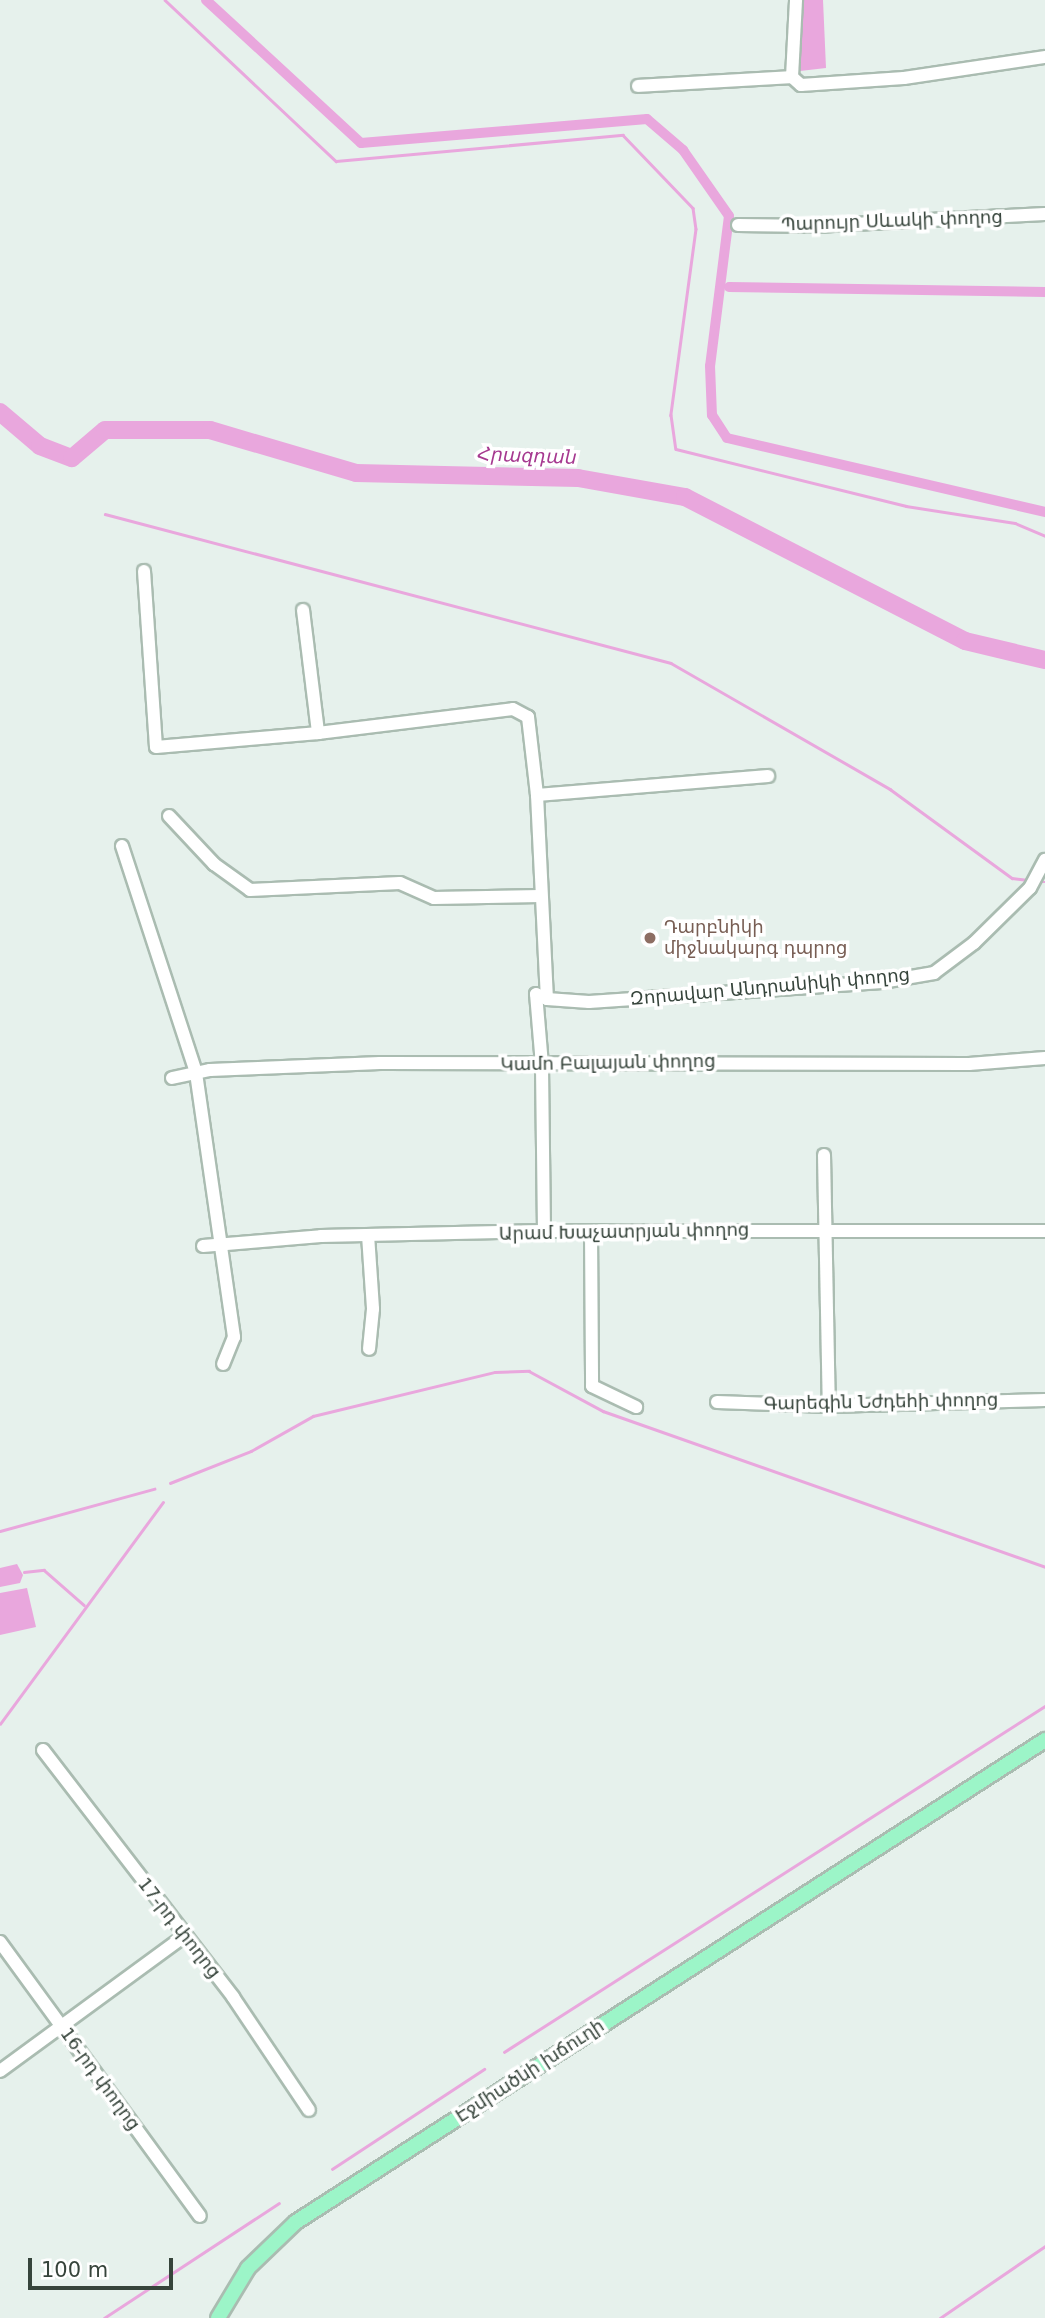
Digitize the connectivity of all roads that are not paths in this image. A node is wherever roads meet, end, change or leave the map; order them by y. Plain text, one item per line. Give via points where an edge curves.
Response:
1 (796, 0) edge
2 (1045, 57) edge
3 (792, 77) junction
4 (638, 86) dead end
5 (1045, 215) edge
6 (738, 225) dead end
7 (144, 571) dead end
8 (303, 610) dead end
9 (318, 733) junction
10 (768, 776) dead end
11 (537, 795) junction
12 (169, 816) dead end
13 (122, 846) dead end
14 (1044, 860) edge
15 (540, 896) junction
16 (547, 999) junction
17 (1045, 1058) edge
18 (542, 1065) junction
19 (196, 1073) junction
20 (172, 1078) dead end
21 (824, 1155) dead end
22 (591, 1230) junction
23 (544, 1231) junction
24 (825, 1231) junction
25 (1045, 1231) edge
26 (369, 1236) junction
27 (221, 1245) junction
28 (203, 1246) dead end
29 (369, 1349) dead end
30 (223, 1364) dead end
31 (1045, 1400) edge
32 (717, 1402) dead end
33 (829, 1406) junction
34 (636, 1407) dead end
35 (1045, 1740) edge
36 (43, 1750) dead end
37 (183, 1937) junction
38 (0, 1942) edge
39 (60, 2024) junction
40 (0, 2071) edge
41 (309, 2110) dead end
42 (200, 2216) dead end
43 (218, 2318) edge

1 - 3 street
2 - 3 street via 880,80 801,85
3 - 4 street
5 - 6 street, Պարույր Սևակի փողոց via 815,226
7 - 9 street via 156,747
8 - 9 street
9 - 11 street via 521,711 528,717
10 - 11 street
11 - 15 street
12 - 15 street via 214,864 250,890 400,883 433,898
13 - 19 street
14 - 16 street, Զորավար Անդրանիկի փողոց via 1030,888 974,943 934,973 882,982 589,1002
15 - 16 street
16 - 18 street via 536,994
17 - 18 street, Կամո Բալայան փողոց via 969,1064
18 - 19 street, Կամո Բալայան փողոց via 380,1063
18 - 23 street
19 - 20 street, Կամո Բալայան փողոց
19 - 27 street
21 - 24 street
22 - 23 street, Արամ Խաչատրյան փողոց
22 - 24 street, Արամ Խաչատրյան փողոց
22 - 34 street via 592,1386
23 - 26 street, Արամ Խաչատրյան փողոց
24 - 25 street, Արամ Խաչատրյան փողոց
24 - 33 street
26 - 27 street, Արամ Խաչատրյան փողոց
26 - 29 street via 373,1309
27 - 28 street, Արամ Խաչատրյան փողոց
27 - 30 street via 234,1337
31 - 33 street, Գարեգին Նժդեհի փողոց
32 - 33 street, Գարեգին Նժդեհի փողոց
35 - 43 main road, Էջմիածնի խճուղի via 296,2222 248,2268
36 - 37 street, 17-րդ փողոց
37 - 39 street
37 - 41 street, 17-րդ փողոց via 233,1997
38 - 39 street, 16-րդ փողոց
39 - 40 street
39 - 42 street, 16-րդ փողոց

